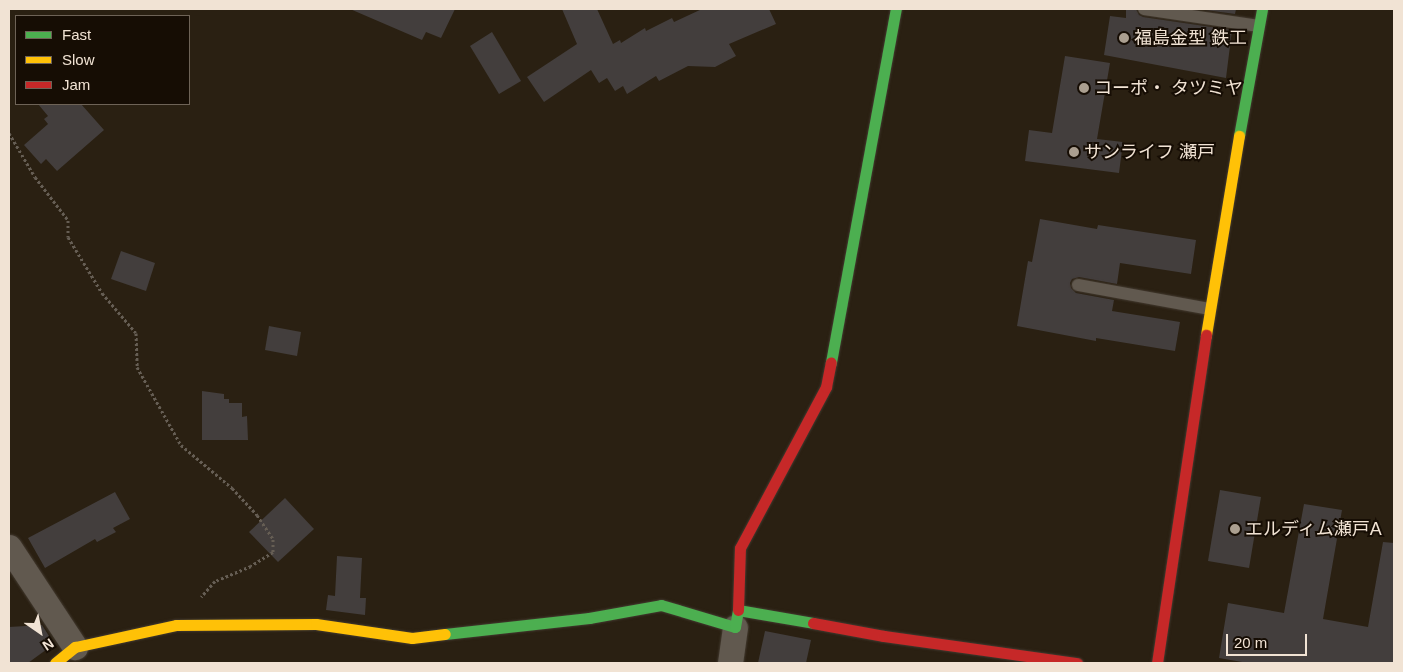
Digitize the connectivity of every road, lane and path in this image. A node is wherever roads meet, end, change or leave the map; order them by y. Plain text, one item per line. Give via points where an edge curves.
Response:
1 (896, 9) edge
2 (1144, 9) edge
3 (1262, 9) edge
4 (1259, 26) junction
5 (9, 132) edge
6 (1078, 285) dead end
7 (1210, 309) junction
8 (9, 547) edge
9 (736, 619) junction
10 (176, 625) junction
11 (75, 647) junction
12 (55, 663) edge
13 (730, 663) edge
14 (1077, 663) edge
15 (1157, 663) edge

1 - 9 street via 826,387 740,548
2 - 4 lane
3 - 4 street
4 - 7 street
5 - 10 path via 35,177 68,220 68,237 102,293 136,332 137,367 181,445 232,488 273,539 274,552 252,566 215,581
6 - 7 lane
7 - 15 street
8 - 11 street
9 - 10 street via 661,605 589,618 412,638 316,624
9 - 13 street
9 - 14 street
10 - 11 street
11 - 12 street

